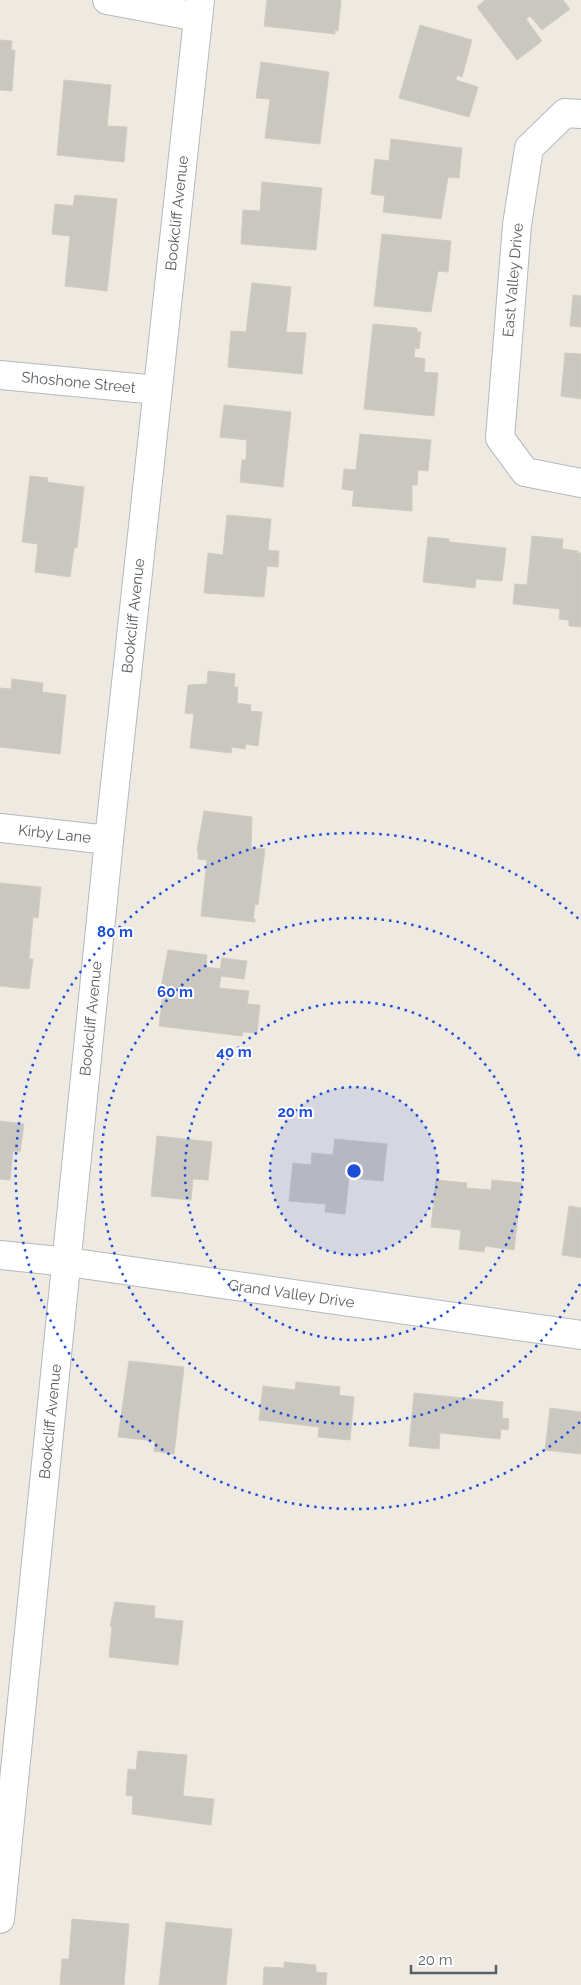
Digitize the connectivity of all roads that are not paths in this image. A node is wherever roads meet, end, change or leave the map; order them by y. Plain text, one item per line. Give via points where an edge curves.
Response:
1 (108, 0) edge
2 (199, 9) edge
3 (581, 114) edge
4 (0, 375) edge
5 (157, 390) junction
6 (581, 483) edge
7 (0, 828) edge
8 (109, 840) junction
9 (0, 1256) edge
10 (68, 1262) junction
11 (581, 1335) edge
12 (0, 1919) edge

1 - 2 street
2 - 5 street, Bookcliff Avenue
3 - 6 street, East Valley Drive via 565,112 529,148 517,225 500,438 525,472
4 - 5 street, Shoshone Street
5 - 8 street, Bookcliff Avenue
7 - 8 street, Kirby Lane
8 - 10 street, Bookcliff Avenue
9 - 10 street, Grand Valley Drive
10 - 11 street, Grand Valley Drive
10 - 12 street, Bookcliff Avenue

